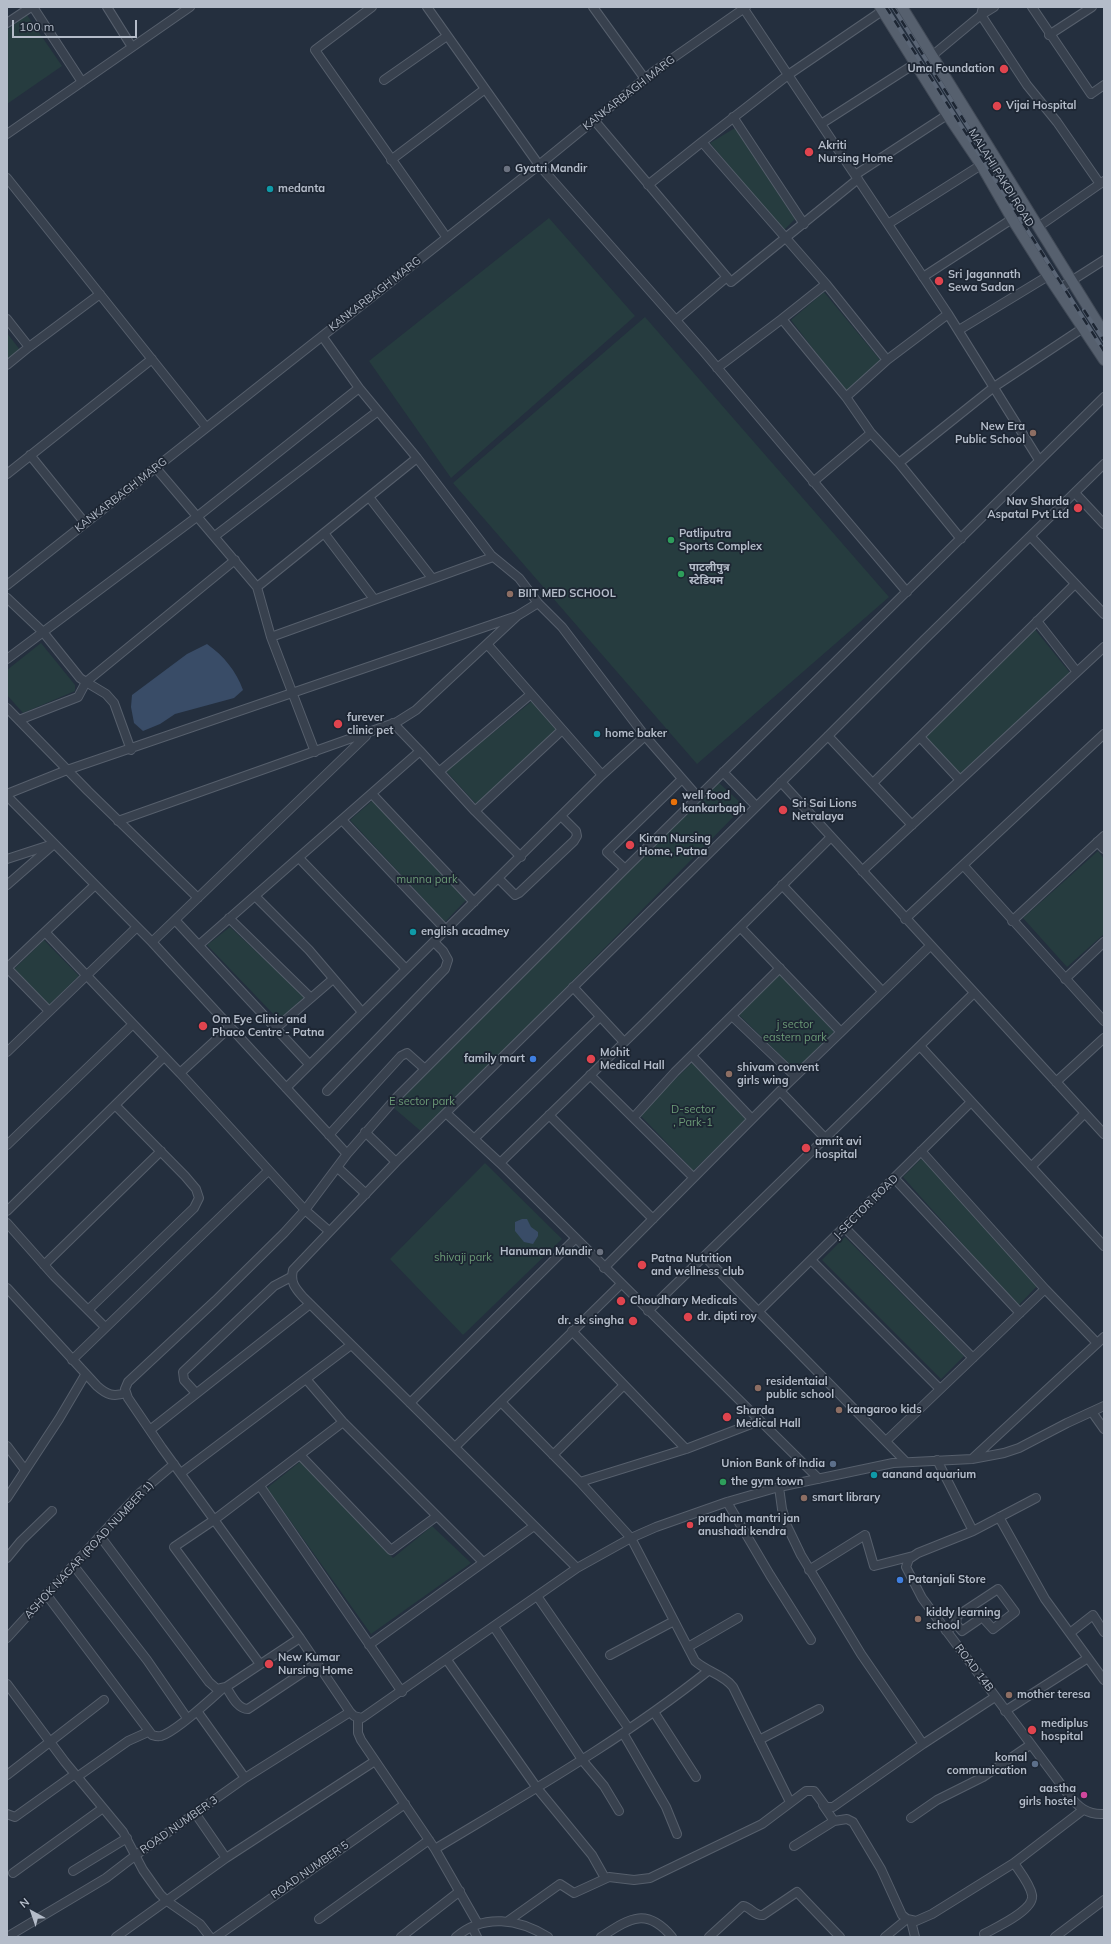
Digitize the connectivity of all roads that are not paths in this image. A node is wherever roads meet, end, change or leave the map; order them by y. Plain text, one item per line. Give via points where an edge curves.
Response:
1 (32, 7) edge
2 (107, 7) edge
3 (190, 7) edge
4 (372, 7) edge
5 (427, 7) edge
6 (593, 7) edge
7 (902, 7) edge
8 (994, 7) edge
9 (1032, 7) edge
10 (1092, 7) edge
11 (745, 8) edge
12 (881, 9) edge
13 (982, 11) edge
14 (7, 23) edge
15 (1049, 35) junction
16 (447, 36) junction
17 (132, 46) junction
18 (933, 55) junction
19 (916, 63) junction
20 (788, 75) junction
21 (645, 79) junction
22 (384, 80) dead end
23 (82, 82) junction
24 (1104, 86) edge
25 (485, 89) junction
26 (947, 115) junction
27 (733, 117) junction
28 (594, 120) junction
29 (821, 124) junction
30 (7, 134) edge
31 (702, 142) junction
32 (391, 160) junction
33 (539, 165) junction
34 (981, 165) junction
35 (856, 177) junction
36 (7, 178) edge
37 (1102, 183) edge
38 (648, 185) junction
39 (1012, 219) junction
40 (804, 224) junction
41 (888, 224) junction
42 (1038, 227) junction
43 (446, 238) junction
44 (786, 239) junction
45 (1104, 260) edge
46 (1048, 276) junction
47 (727, 277) junction
48 (923, 277) junction
49 (1072, 281) junction
50 (826, 284) junction
51 (1058, 290) junction
52 (100, 294) junction
53 (948, 314) junction
54 (7, 319) edge
55 (782, 319) junction
56 (676, 320) junction
57 (958, 330) junction
58 (1102, 330) edge
59 (1086, 332) junction
60 (322, 336) junction
61 (29, 347) junction
62 (152, 358) junction
63 (886, 360) junction
64 (1104, 360) edge
65 (7, 365) edge
66 (718, 368) junction
67 (994, 387) junction
68 (359, 388) junction
69 (846, 397) junction
70 (1104, 397) edge
71 (378, 411) junction
72 (206, 427) junction
73 (871, 432) junction
74 (30, 455) junction
75 (417, 458) junction
76 (1039, 460) junction
77 (899, 463) junction
78 (1104, 464) edge
79 (155, 467) junction
80 (7, 474) edge
81 (813, 482) junction
82 (1075, 493) junction
83 (368, 497) junction
84 (198, 516) junction
85 (86, 523) junction
86 (1104, 524) edge
87 (324, 533) junction
88 (215, 536) junction
89 (1031, 537) junction
90 (960, 539) junction
91 (493, 557) junction
92 (235, 560) junction
93 (432, 578) junction
94 (1075, 584) junction
95 (7, 585) edge
96 (257, 587) junction
97 (907, 592) junction
98 (7, 598) edge
99 (374, 599) junction
100 (538, 603) junction
101 (1104, 614) edge
102 (518, 616) junction
103 (1038, 621) junction
104 (43, 632) junction
105 (271, 637) junction
106 (487, 644) junction
107 (1104, 647) edge
108 (7, 659) edge
109 (1077, 672) junction
110 (86, 682) junction
111 (292, 693) junction
112 (531, 694) junction
113 (7, 708) edge
114 (19, 720) junction
115 (393, 723) junction
116 (562, 730) junction
117 (369, 733) junction
118 (1104, 734) edge
119 (645, 736) junction
120 (828, 736) junction
121 (920, 737) junction
122 (131, 750) junction
123 (420, 751) junction
124 (315, 752) junction
125 (67, 770) junction
126 (440, 771) junction
127 (723, 772) junction
128 (602, 775) junction
129 (682, 779) junction
130 (960, 780) junction
131 (780, 782) junction
132 (873, 783) junction
133 (372, 794) junction
134 (7, 795) edge
135 (698, 797) junction
136 (756, 806) junction
137 (475, 811) junction
138 (561, 816) junction
139 (342, 820) junction
140 (118, 821) junction
141 (912, 825) junction
142 (831, 836) junction
143 (1104, 836) edge
144 (1097, 842) junction
145 (54, 844) junction
146 (1104, 849) edge
147 (521, 857) junction
148 (299, 858) junction
149 (7, 859) edge
150 (963, 865) junction
151 (625, 869) junction
152 (862, 871) junction
153 (499, 879) junction
154 (7, 885) edge
155 (95, 885) junction
156 (782, 885) junction
157 (255, 896) junction
158 (198, 898) junction
159 (474, 902) junction
160 (230, 918) junction
161 (905, 919) junction
162 (175, 920) junction
163 (1012, 921) junction
164 (137, 927) junction
165 (741, 928) junction
166 (446, 930) junction
167 (45, 932) junction
168 (152, 942) junction
169 (434, 942) junction
170 (1104, 942) edge
171 (199, 945) junction
172 (930, 946) junction
173 (7, 968) edge
174 (780, 968) junction
175 (406, 969) junction
176 (87, 976) junction
177 (333, 979) junction
178 (1065, 979) junction
179 (573, 987) junction
180 (882, 991) junction
181 (974, 993) junction
182 (311, 998) junction
183 (49, 1011) junction
184 (362, 1012) junction
185 (600, 1016) junction
186 (732, 1016) junction
187 (1104, 1021) edge
188 (133, 1024) junction
189 (230, 1027) junction
190 (276, 1028) junction
191 (840, 1031) junction
192 (1104, 1038) edge
193 (624, 1042) junction
194 (920, 1046) junction
195 (7, 1052) edge
196 (692, 1056) junction
197 (164, 1057) junction
198 (310, 1064) junction
199 (425, 1069) junction
200 (180, 1073) junction
201 (590, 1075) junction
202 (795, 1076) junction
203 (1056, 1082) junction
204 (286, 1088) junction
205 (327, 1091) dead end
206 (780, 1091) junction
207 (972, 1102) junction
208 (115, 1105) junction
209 (446, 1113) junction
210 (1085, 1113) junction
211 (549, 1115) junction
212 (634, 1117) junction
213 (752, 1119) junction
214 (365, 1132) junction
215 (1104, 1134) edge
216 (329, 1135) junction
217 (825, 1138) junction
218 (474, 1139) junction
219 (7, 1145) edge
220 (161, 1151) junction
221 (921, 1151) junction
222 (347, 1154) junction
223 (396, 1162) junction
224 (500, 1163) junction
225 (1031, 1167) junction
226 (338, 1168) junction
227 (268, 1171) junction
228 (693, 1177) junction
229 (894, 1178) junction
230 (366, 1194) junction
231 (305, 1210) junction
232 (7, 1211) edge
233 (653, 1219) junction
234 (7, 1223) edge
235 (845, 1228) junction
236 (329, 1231) junction
237 (575, 1239) junction
238 (1104, 1246) edge
239 (705, 1256) junction
240 (811, 1260) junction
241 (44, 1265) junction
242 (604, 1268) junction
243 (291, 1277) junction
244 (621, 1284) junction
245 (7, 1288) edge
246 (1045, 1289) junction
247 (310, 1304) junction
248 (88, 1310) junction
249 (648, 1311) junction
250 (760, 1311) junction
251 (1020, 1313) junction
252 (105, 1328) junction
253 (572, 1331) junction
254 (1104, 1337) edge
255 (1097, 1343) junction
256 (351, 1345) junction
257 (973, 1358) junction
258 (72, 1360) junction
259 (85, 1375) junction
260 (306, 1379) junction
261 (624, 1385) junction
262 (940, 1389) junction
263 (126, 1393) junction
264 (196, 1394) junction
265 (501, 1402) junction
266 (410, 1403) junction
267 (1104, 1406) edge
268 (1092, 1412) junction
269 (759, 1421) junction
270 (343, 1422) junction
271 (1104, 1429) edge
272 (150, 1430) junction
273 (886, 1441) junction
274 (7, 1446) edge
275 (455, 1447) junction
276 (686, 1449) junction
277 (300, 1455) junction
278 (553, 1455) junction
279 (972, 1458) junction
280 (937, 1460) junction
281 (906, 1462) junction
282 (174, 1464) junction
283 (25, 1470) junction
284 (181, 1473) junction
285 (819, 1479) junction
286 (580, 1482) junction
287 (260, 1486) junction
288 (779, 1487) junction
289 (7, 1498) edge
290 (1036, 1498) dead end
291 (727, 1502) junction
292 (52, 1511) dead end
293 (437, 1516) junction
294 (999, 1517) junction
295 (214, 1520) junction
296 (534, 1526) junction
297 (973, 1531) junction
298 (100, 1536) junction
299 (631, 1538) junction
300 (913, 1556) junction
301 (7, 1558) edge
302 (483, 1562) junction
303 (74, 1566) junction
304 (577, 1568) junction
305 (809, 1570) junction
306 (46, 1594) junction
307 (537, 1596) junction
308 (738, 1618) dead end
309 (674, 1621) junction
310 (956, 1624) junction
311 (494, 1627) junction
312 (946, 1631) junction
313 (1104, 1632) edge
314 (1070, 1633) junction
315 (7, 1638) edge
316 (300, 1638) junction
317 (811, 1640) dead end
318 (369, 1645) junction
319 (688, 1647) junction
320 (610, 1655) dead end
321 (1088, 1658) junction
322 (447, 1660) junction
323 (317, 1663) junction
324 (260, 1664) junction
325 (708, 1670) junction
326 (1104, 1680) edge
327 (7, 1684) edge
328 (224, 1688) junction
329 (402, 1692) junction
330 (995, 1697) junction
331 (104, 1700) dead end
332 (819, 1709) dead end
333 (197, 1710) junction
334 (1005, 1711) junction
335 (350, 1712) junction
336 (654, 1712) junction
337 (186, 1718) junction
338 (358, 1718) junction
339 (626, 1731) junction
340 (148, 1732) junction
341 (759, 1740) junction
342 (50, 1741) junction
343 (923, 1744) junction
344 (1030, 1745) junction
345 (375, 1761) junction
346 (583, 1761) junction
347 (7, 1775) edge
348 (76, 1775) junction
349 (696, 1777) dead end
350 (246, 1778) junction
351 (537, 1788) junction
352 (790, 1802) junction
353 (405, 1804) junction
354 (823, 1805) junction
355 (103, 1808) junction
356 (1083, 1810) junction
357 (619, 1811) dead end
358 (195, 1813) junction
359 (7, 1814) edge
360 (1104, 1814) edge
361 (911, 1818) dead end
362 (834, 1821) junction
363 (677, 1834) dead end
364 (127, 1838) junction
365 (429, 1840) junction
366 (794, 1846) dead end
367 (435, 1849) junction
368 (136, 1855) junction
369 (226, 1858) junction
370 (1014, 1863) junction
371 (73, 1871) dead end
372 (13, 1873) dead end
373 (605, 1878) junction
374 (460, 1891) junction
375 (1104, 1900) edge
376 (167, 1901) junction
377 (319, 1919) dead end
378 (908, 1920) junction
379 (508, 1921) junction
380 (475, 1925) junction
381 (984, 1934) dead end
382 (1059, 1936) edge
383 (7, 1937) edge
384 (116, 1937) edge
385 (210, 1937) edge
386 (216, 1937) edge
387 (401, 1937) edge
388 (456, 1937) edge
389 (477, 1937) edge
390 (548, 1937) edge
391 (601, 1937) edge
392 (672, 1937) edge
393 (709, 1937) edge
394 (840, 1937) edge
395 (885, 1937) edge
396 (915, 1937) edge

1 - 14 street
1 - 23 street
2 - 17 street
3 - 17 street
4 - 32 street via 315,50
5 - 16 street
6 - 21 street
7 - 18 main road
8 - 13 street
9 - 15 street
10 - 15 street
11 - 20 street
11 - 21 street, KANKARBAGH MARG
12 - 19 main road, MALAHI PAKDI ROAD
12 - 20 street
13 - 18 street
13 - 37 street via 1027,84
15 - 24 street via 1091,94
16 - 22 street
16 - 25 street
17 - 23 street
18 - 42 main road
19 - 26 main road, MALAHI PAKDI ROAD
19 - 29 street
20 - 27 street
20 - 29 street
21 - 28 street, KANKARBAGH MARG
23 - 30 street
25 - 32 street
25 - 33 street
26 - 34 main road, MALAHI PAKDI ROAD
26 - 35 street
27 - 31 street
27 - 40 street
28 - 33 street, KANKARBAGH MARG
28 - 38 street
29 - 35 street
31 - 38 street
31 - 44 street
32 - 43 street
33 - 43 street, KANKARBAGH MARG
33 - 56 street
34 - 39 main road, MALAHI PAKDI ROAD
34 - 41 street
35 - 40 street
35 - 41 street
36 - 52 street
37 - 42 street
38 - 47 street
39 - 46 main road, MALAHI PAKDI ROAD
39 - 48 street
40 - 44 street
41 - 48 street
42 - 49 main road
43 - 60 street, KANKARBAGH MARG
44 - 47 street via 731,282
44 - 50 street
45 - 49 street
46 - 51 main road, MALAHI PAKDI ROAD
46 - 57 street
47 - 56 street
48 - 53 street
49 - 51 street
49 - 58 main road
50 - 55 street
50 - 63 street
51 - 59 main road, MALAHI PAKDI ROAD
52 - 61 street
52 - 62 street
53 - 57 street
53 - 63 street
54 - 61 street
55 - 66 street
55 - 69 street
56 - 66 street
57 - 67 street
58 - 59 main road
59 - 64 main road, MALAHI PAKDI ROAD
59 - 67 street
60 - 68 street
60 - 72 street, KANKARBAGH MARG
61 - 65 street
62 - 72 street
62 - 74 street
63 - 69 street
66 - 81 street
67 - 76 street
67 - 77 street
68 - 71 street
68 - 84 street
69 - 73 street
70 - 76 street
71 - 75 street
71 - 88 street
72 - 79 street, KANKARBAGH MARG
73 - 77 street
73 - 81 street
74 - 80 street
74 - 85 street
75 - 83 street
75 - 91 street
76 - 90 street
77 - 90 street
78 - 82 street
79 - 84 street
79 - 85 street, KANKARBAGH MARG
81 - 97 street
82 - 86 street
82 - 89 street
83 - 87 street
83 - 93 street
84 - 88 street
84 - 104 street
85 - 95 street, KANKARBAGH MARG
87 - 96 street
87 - 99 street
88 - 92 street
89 - 94 street
89 - 120 street
90 - 97 street
91 - 93 street
91 - 100 street via 519,578
92 - 96 street
92 - 110 street
93 - 99 street
94 - 101 street
94 - 103 street
96 - 105 street
97 - 127 street
98 - 104 street
99 - 105 street
100 - 102 street
100 - 119 street via 562,627
102 - 106 street
102 - 111 street
103 - 109 street
103 - 121 street
104 - 108 street
104 - 110 street
105 - 111 street
106 - 112 street
106 - 115 street via 416,710
107 - 109 street
109 - 130 street
110 - 114 street via 78,697
110 - 122 street via 106,694 114,703
111 - 122 street
111 - 124 street
112 - 116 street
112 - 126 street
113 - 114 street
114 - 125 street
115 - 117 street
115 - 123 street
116 - 128 street
116 - 137 street
117 - 124 street
117 - 158 street
118 - 150 street
119 - 128 street
119 - 129 street
120 - 131 street
120 - 132 street
121 - 130 street
121 - 132 street
122 - 125 street
123 - 126 street
123 - 133 street
124 - 140 street
125 - 134 street
125 - 140 street
126 - 137 street
127 - 135 street
127 - 136 street
128 - 138 street
129 - 135 street
129 - 151 street via 607,852
130 - 141 street
131 - 136 street
131 - 142 street
132 - 141 street
133 - 139 street
133 - 159 street
134 - 145 street
135 - 151 street
136 - 179 street
137 - 147 street
138 - 147 street
138 - 153 street via 576,831 574,841 519,893 515,894
139 - 148 street
139 - 166 street
140 - 158 street
141 - 152 street
142 - 152 street
142 - 156 street
143 - 144 street
144 - 146 street
144 - 163 street
145 - 149 street
145 - 154 street
145 - 155 street
147 - 153 street
148 - 157 street
148 - 175 street
150 - 161 street
150 - 163 street
151 - 199 street
152 - 161 street
153 - 159 street
155 - 164 street
155 - 167 street
156 - 165 street
156 - 180 street
157 - 160 street
157 - 177 street via 309,950
158 - 162 street
159 - 166 street
160 - 171 street
160 - 182 street
161 - 172 street
162 - 168 street
162 - 171 street
163 - 178 street
164 - 168 street
164 - 176 street
165 - 174 street
165 - 193 street
166 - 169 street
167 - 173 street
167 - 176 street
168 - 189 street
169 - 175 street
169 - 205 street via 448,960 445,969
170 - 178 street
171 - 190 street
172 - 180 street
172 - 181 street
173 - 183 street
174 - 186 street
174 - 191 street
175 - 184 street
176 - 183 street
176 - 188 street
177 - 182 street
177 - 184 street
178 - 187 street
179 - 185 street
179 - 209 street
180 - 191 street
181 - 194 street
181 - 203 street
182 - 190 street
183 - 195 street
184 - 198 street
185 - 193 street
185 - 218 street
186 - 196 street
186 - 202 street
188 - 197 street
188 - 219 street
189 - 200 street
189 - 204 street
190 - 198 street
191 - 202 street
192 - 203 street
193 - 201 street
194 - 207 street
194 - 217 street
196 - 212 street
196 - 213 street
197 - 200 street
197 - 208 street
198 - 204 street
199 - 214 street
199 - 216 street via 406,1053 401,1056
200 - 227 street
201 - 211 street
201 - 212 street
202 - 206 street
203 - 210 street
204 - 216 street
206 - 213 street
206 - 217 street
207 - 221 street, J-SECTOR ROAD
207 - 225 street
208 - 220 street
208 - 232 street
209 - 218 street
209 - 223 street
210 - 215 street
210 - 225 street
211 - 224 street
211 - 233 street
212 - 228 street
213 - 228 street
214 - 222 street
214 - 223 street
216 - 222 street
217 - 239 street
218 - 224 street
220 - 241 street
220 - 248 street via 196,1189 199,1194 198,1203
221 - 229 street, J-SECTOR ROAD
221 - 246 street
222 - 226 street
223 - 230 street
224 - 237 street
225 - 238 street
226 - 230 street
226 - 231 street
227 - 231 street
227 - 252 street
228 - 233 street
229 - 235 street, J-SECTOR ROAD
229 - 251 street
230 - 236 street
231 - 236 street
231 - 263 street via 215,1301 128,1382
233 - 242 street
234 - 241 street
235 - 240 street, J-SECTOR ROAD
235 - 257 street
236 - 243 street via 292,1270
237 - 242 street
237 - 266 street
239 - 249 street
239 - 250 street
240 - 250 street, J-SECTOR ROAD
240 - 262 street
241 - 248 street
242 - 244 street
243 - 247 street via 295,1289
243 - 264 street via 274,1286 183,1372 184,1380
244 - 249 street
244 - 253 street
245 - 258 street
246 - 251 street
246 - 255 street
247 - 256 street
247 - 264 street
248 - 252 street
249 - 269 street
250 - 273 street
251 - 257 street
252 - 258 street
253 - 261 street
253 - 265 street
254 - 255 street
255 - 279 street
256 - 260 street
256 - 266 street
257 - 262 street
258 - 259 street
259 - 263 street via 110,1396
259 - 283 street via 56,1425
260 - 270 street
260 - 284 street
261 - 276 street
261 - 278 street
262 - 273 street
263 - 272 street
264 - 272 street
265 - 275 street
265 - 278 street
266 - 275 street
267 - 268 street
268 - 271 street
268 - 279 street via 1067,1422 1019,1448
269 - 276 street
269 - 285 street
270 - 277 street
270 - 293 street
272 - 282 street
273 - 281 street
274 - 283 street
275 - 296 street
276 - 286 street
277 - 287 street
277 - 293 street via 391,1550
278 - 286 street
279 - 280 street
280 - 281 street
280 - 297 street
281 - 285 street
282 - 284 street
282 - 298 street, ASHOK NAGAR (ROAD NUMBER 1) via 142,1492
283 - 289 street
284 - 295 street
285 - 288 street
286 - 299 street
287 - 295 street
287 - 318 street
288 - 291 street
288 - 305 street via 787,1526
290 - 294 street
291 - 299 street
291 - 317 street
292 - 301 street
293 - 302 street
294 - 297 street
294 - 314 street via 1045,1599
295 - 316 street
295 - 324 street via 174,1547
296 - 302 street
296 - 304 street
297 - 300 street
298 - 303 street, ASHOK NAGAR (ROAD NUMBER 1)
298 - 328 street via 209,1682 217,1689
299 - 304 street
299 - 309 street
300 - 305 street via 874,1566 865,1535
300 - 312 street, ROAD 14B via 906,1563 909,1576
302 - 318 street
303 - 306 street, ASHOK NAGAR (ROAD NUMBER 1)
303 - 337 street via 143,1655
304 - 307 street
305 - 343 street via 861,1654
306 - 315 street, ASHOK NAGAR (ROAD NUMBER 1)
306 - 340 street
307 - 311 street
307 - 339 street
308 - 319 street
309 - 319 street
309 - 320 street
310 - 310 street via 957,1616 998,1589 1015,1612 993,1629 981,1618 962,1631
310 - 312 street
311 - 322 street
311 - 346 street
312 - 330 street, ROAD 14B
313 - 314 street via 1093,1616
314 - 321 street
316 - 323 street
316 - 324 street
318 - 329 street
319 - 325 street via 695,1660
321 - 326 street
321 - 334 street
322 - 329 street
322 - 351 street
323 - 328 street via 248,1709 241,1708
323 - 335 street
324 - 328 street
325 - 336 street
325 - 341 street via 722,1676 733,1686
327 - 342 street
328 - 333 street
329 - 338 street via 366,1717
330 - 334 street, ROAD 14B
330 - 343 street
331 - 342 street
332 - 341 street
333 - 337 street
333 - 350 street
334 - 344 street, ROAD 14B
335 - 338 street
335 - 350 street, ROAD NUMBER 3
336 - 339 street
336 - 349 street
337 - 340 street via 161,1736 156,1737
338 - 345 street via 360,1740
339 - 346 street
339 - 363 street via 666,1807
340 - 348 street via 128,1741
341 - 352 street
342 - 347 street
342 - 348 street
343 - 354 street via 838,1804 829,1808
344 - 356 street, ROAD 14B
344 - 361 street via 983,1777 937,1800
345 - 353 street
345 - 369 street
346 - 351 street
346 - 357 street via 597,1776
348 - 355 street
348 - 359 street via 15,1817
350 - 358 street, ROAD NUMBER 3
351 - 367 street
351 - 373 street via 592,1855
352 - 354 street via 810,1790
352 - 373 street via 762,1824 650,1878
353 - 365 street
353 - 386 street, ROAD NUMBER 5
354 - 362 street
355 - 364 street
355 - 372 street
356 - 360 street via 1092,1814
356 - 370 street
358 - 368 street, ROAD NUMBER 3
358 - 369 street
362 - 366 street
362 - 378 street via 846,1818 853,1822 877,1862 902,1915
364 - 368 street
364 - 371 street
365 - 367 street
365 - 377 street
367 - 374 street
368 - 376 street via 150,1881
368 - 383 street, ROAD NUMBER 3 via 83,1893
369 - 376 street
370 - 378 street via 932,1914 916,1921
370 - 381 street via 1032,1895 1031,1904
373 - 379 street via 574,1893 563,1885 557,1885
374 - 380 street
374 - 387 street
375 - 382 street
376 - 384 street
376 - 385 street via 192,1918
378 - 395 street
378 - 396 street
379 - 380 street via 490,1921
379 - 390 street
380 - 388 street
380 - 389 street
391 - 392 street via 627,1922 643,1917 658,1923
393 - 394 street via 743,1906 755,1914 763,1915 797,1892

